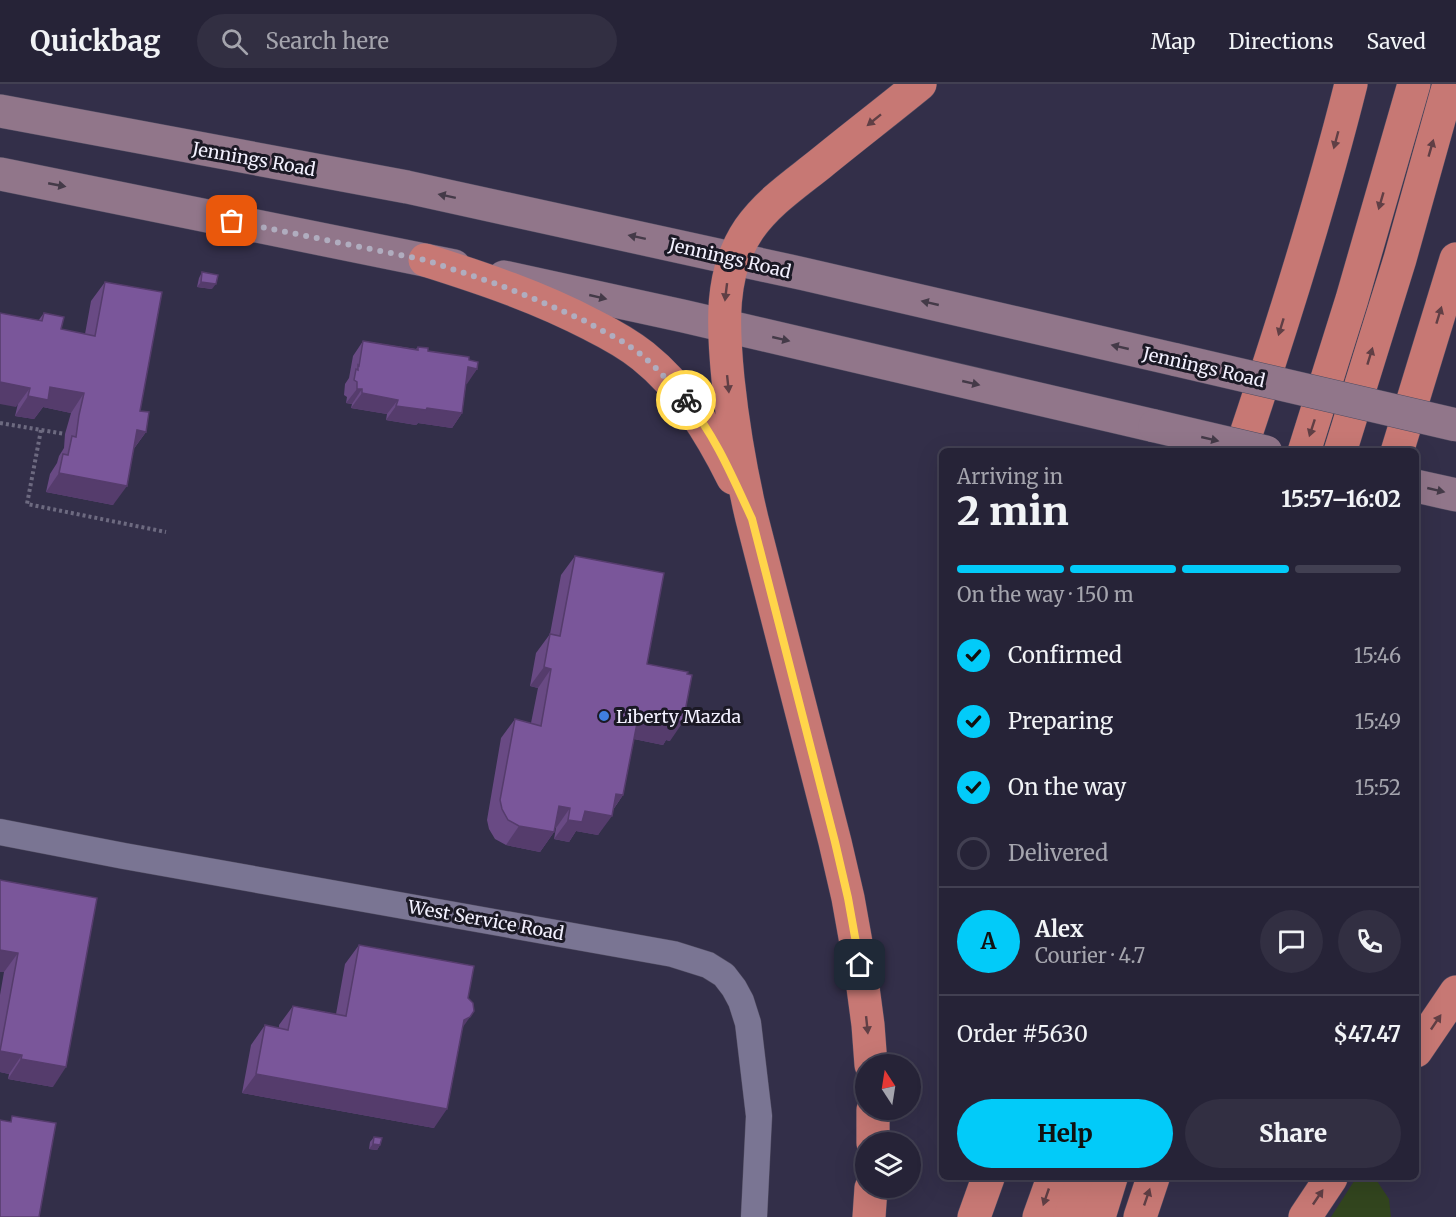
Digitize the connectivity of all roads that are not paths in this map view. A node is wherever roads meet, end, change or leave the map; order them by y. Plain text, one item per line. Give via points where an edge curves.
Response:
1 (920, 84) edge
2 (1352, 84) edge
3 (1414, 84) edge
4 (1449, 84) edge
5 (0, 111) edge
6 (0, 174) edge
7 (734, 259) junction
8 (1456, 259) edge
9 (425, 260) junction
10 (724, 326) junction
11 (1456, 425) edge
12 (1241, 448) edge
13 (1249, 448) edge
14 (1305, 448) edge
15 (1341, 448) edge
16 (1397, 448) edge
17 (1419, 487) edge
18 (1456, 495) edge
19 (752, 519) junction
20 (0, 832) edge
21 (1456, 992) edge
22 (1419, 1047) edge
23 (870, 1054) edge
24 (987, 1180) edge
25 (1052, 1180) edge
26 (1083, 1180) edge
27 (1110, 1180) edge
28 (1152, 1180) edge
29 (1330, 1180) edge
30 (870, 1198) edge
31 (754, 1217) edge
32 (869, 1217) edge
33 (974, 1217) edge
34 (1039, 1217) edge
35 (1070, 1217) edge
36 (1099, 1217) edge
37 (1140, 1217) edge
38 (1305, 1217) edge

1 -> 7 highway via 771,203 748,231
2 -> 12 highway
3 -> 14 highway
15 -> 4 highway
7 -> 5 main road, Jennings Road via 406,187
6 -> 9 main road
7 -> 10 highway
11 -> 7 main road, Jennings Road, bridge
16 -> 8 highway
9 -> 10 main road
9 - 19 highway via 557,308 643,356 674,385 702,422
10 -> 13 main road, bridge
10 -> 19 highway via 731,406
17 -> 18 main road
19 -> 23 highway via 848,898
20 - 31 street, West Service Road via 673,954 708,965 734,988 747,1023 759,1116
22 -> 21 highway
24 - 33 highway
25 -> 34 highway
26 - 35 highway
27 - 36 highway
37 -> 28 highway
38 -> 29 highway
30 - 32 highway

